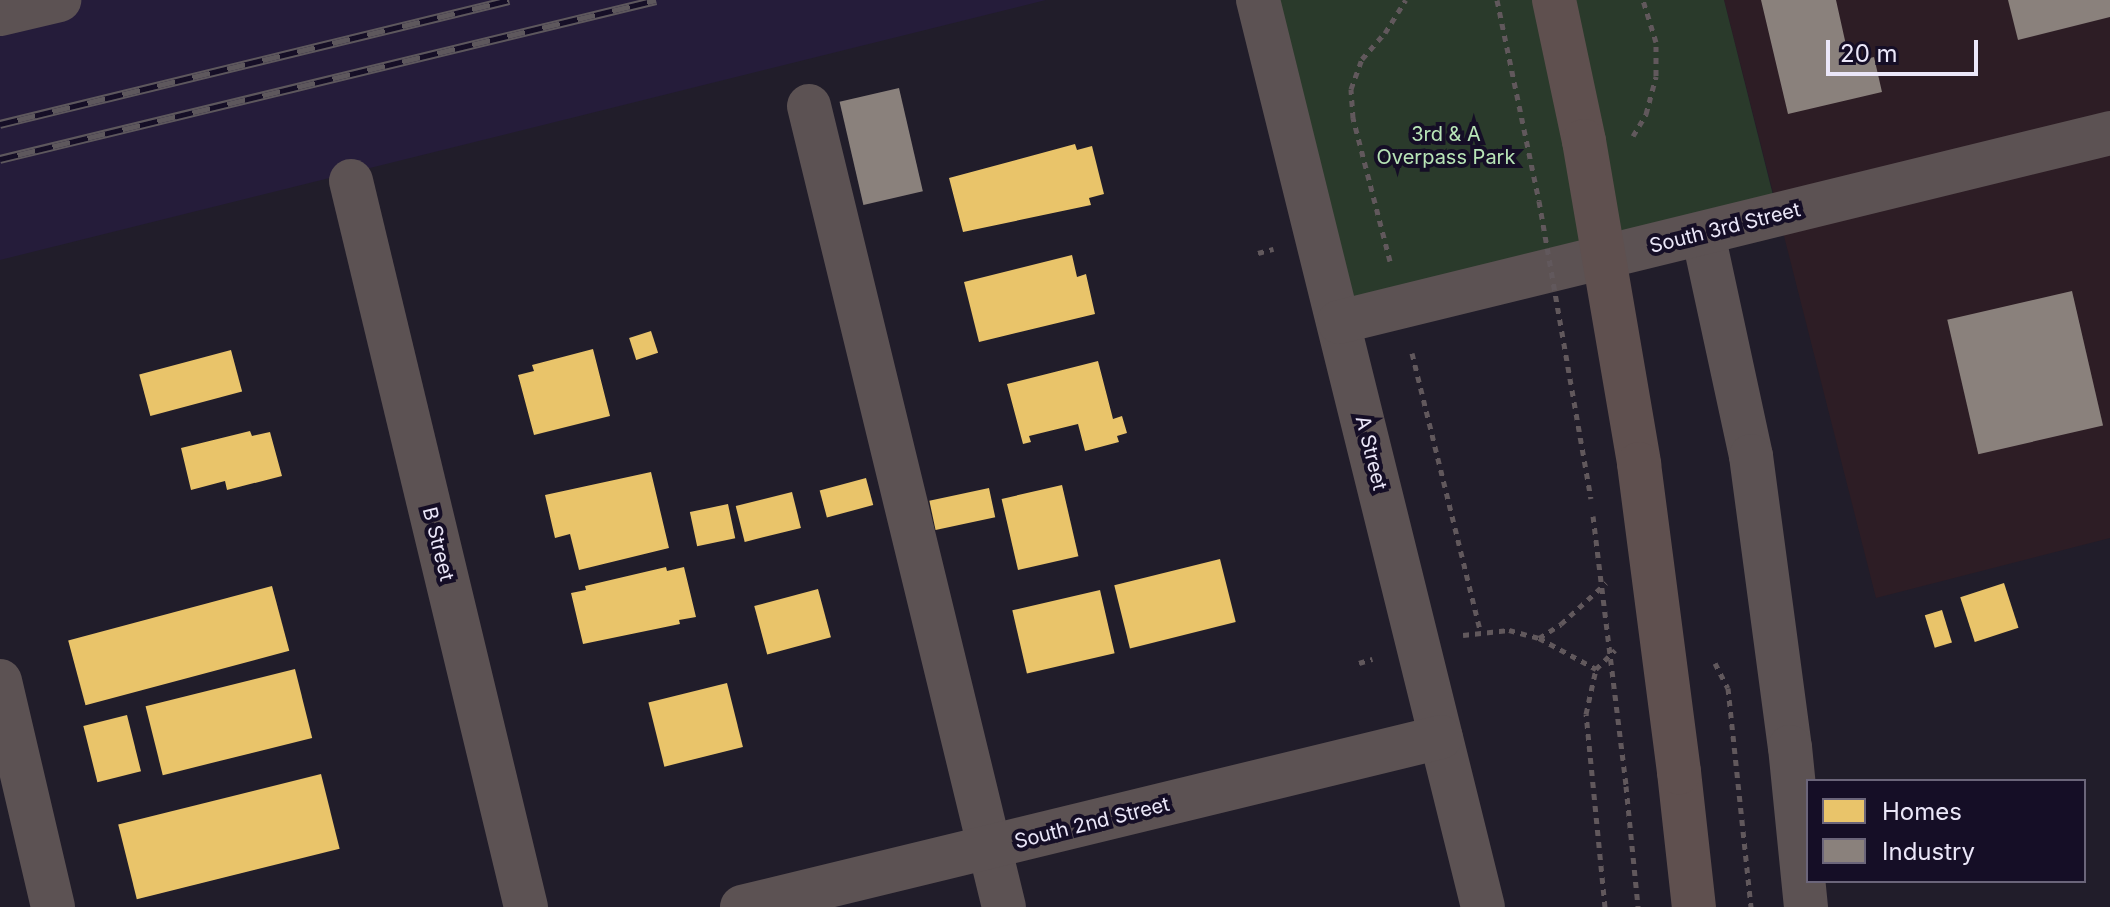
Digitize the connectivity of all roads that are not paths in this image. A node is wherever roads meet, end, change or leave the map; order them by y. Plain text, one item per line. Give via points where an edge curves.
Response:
1 (59, 0) edge
2 (1258, 0) edge
3 (1554, 0) edge
4 (0, 14) edge
5 (809, 106) dead end
6 (2110, 133) edge
7 (351, 181) dead end
8 (1703, 234) junction
9 (1339, 322) junction
10 (0, 681) edge
11 (1441, 737) junction
12 (988, 847) junction
13 (53, 907) edge
14 (526, 907) edge
15 (742, 907) edge
16 (1004, 907) edge
17 (1483, 907) edge
18 (1694, 907) edge
19 (1806, 907) edge

1 - 4 street
2 - 9 street, A Street
3 - 18 main road, bridge via 1584,141 1639,464
5 - 12 street
6 - 8 street, South 3rd Street
7 - 14 street, B Street
8 - 9 street, South 3rd Street
8 - 19 street via 1751,456 1789,732
9 - 11 street, A Street
10 - 13 street
11 - 12 street, South 2nd Street
11 - 17 street, A Street
12 - 15 street, South 2nd Street
12 - 16 street

